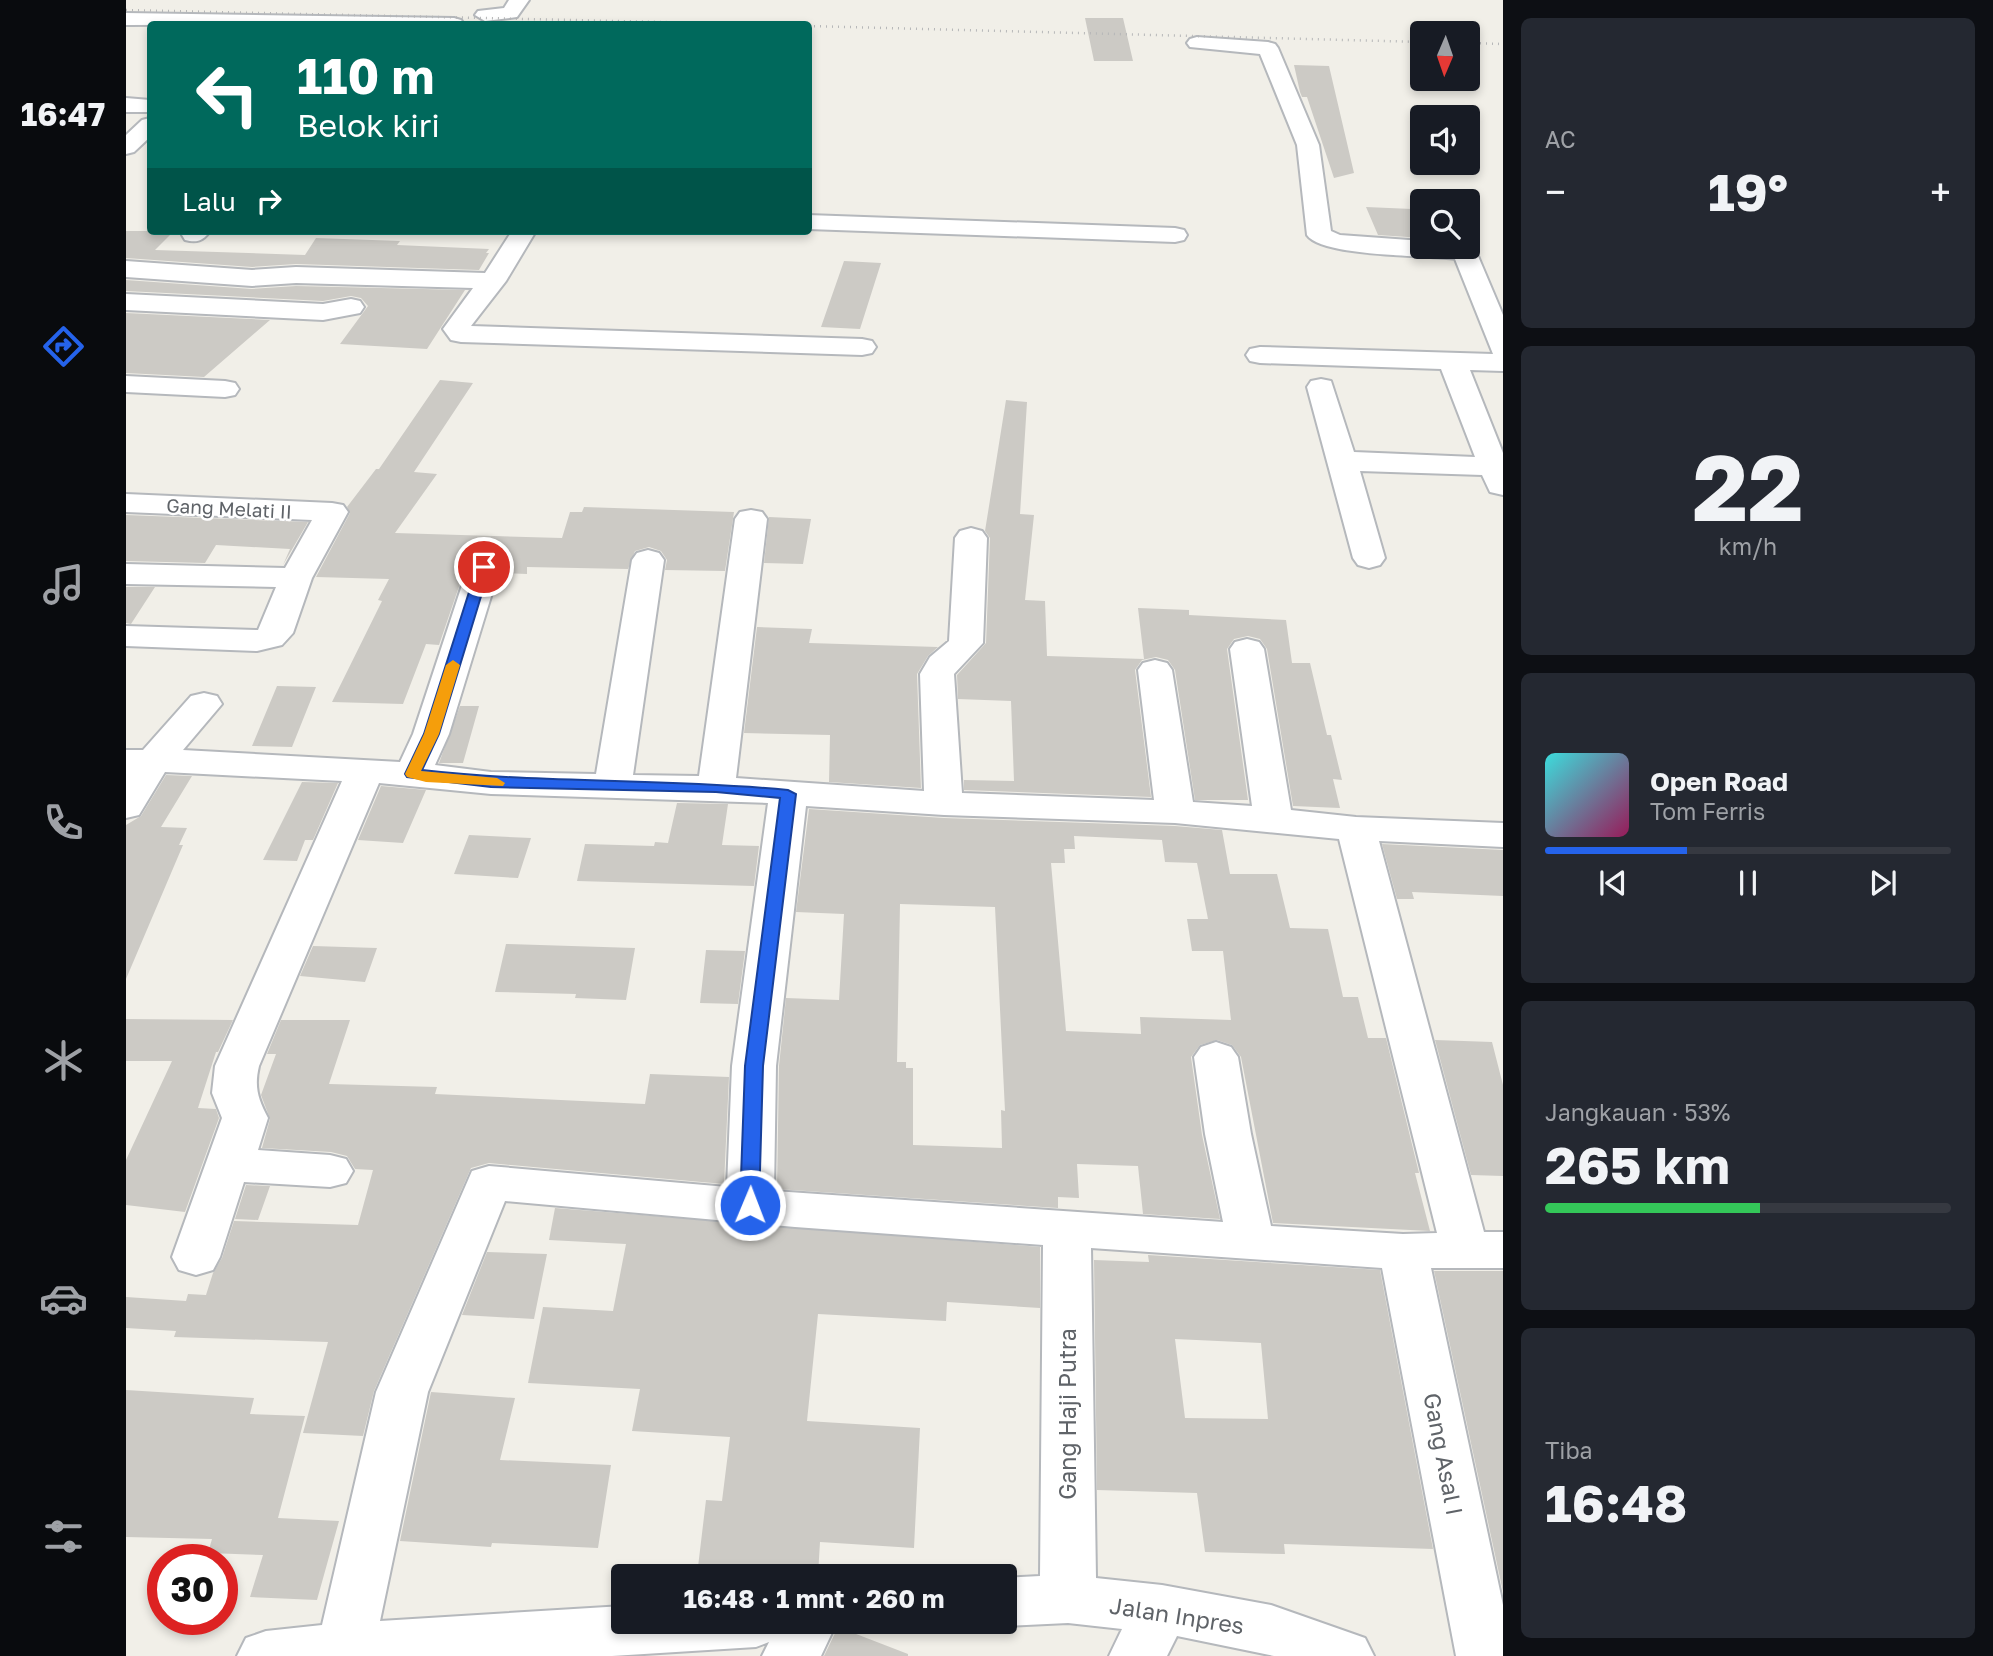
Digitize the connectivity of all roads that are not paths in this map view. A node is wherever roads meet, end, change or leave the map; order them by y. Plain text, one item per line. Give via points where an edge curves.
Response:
1 (519, 0) edge
2 (126, 1) edge
3 (294, 3) edge
4 (485, 15) dead end
5 (126, 19) edge
6 (196, 21) edge
7 (270, 21) edge
8 (1197, 43) dead end
9 (126, 105) edge
10 (147, 106) edge
11 (147, 128) edge
12 (126, 146) edge
13 (812, 222) edge
14 (522, 235) edge
15 (1175, 235) dead end
16 (126, 269) edge
17 (493, 281) junction
18 (126, 302) edge
19 (351, 307) dead end
20 (862, 347) dead end
21 (1503, 349) edge
22 (1260, 355) dead end
23 (1451, 362) junction
24 (1503, 363) edge
25 (126, 384) edge
26 (1321, 387) dead end
27 (225, 389) dead end
28 (1342, 461) junction
29 (1500, 474) edge
30 (126, 503) edge
31 (751, 519) dead end
32 (971, 538) dead end
33 (1369, 558) dead end
34 (649, 560) dead end
35 (484, 567) dead end
36 (126, 574) edge
37 (296, 578) junction
38 (126, 636) edge
39 (1247, 649) dead end
40 (1155, 670) dead end
41 (204, 704) dead end
42 (139, 761) edge
43 (365, 772) junction
44 (413, 774) junction
45 (613, 786) junction
46 (716, 788) junction
47 (788, 794) junction
48 (944, 804) junction
49 (126, 807) edge
50 (1175, 812) junction
51 (1272, 819) junction
52 (1356, 830) junction
53 (1503, 835) edge
54 (1216, 1057) dead end
55 (227, 1165) junction
56 (330, 1171) dead end
57 (750, 1205) junction
58 (1067, 1229) junction
59 (1251, 1242) junction
60 (1484, 1250) edge
61 (1404, 1252) junction
62 (197, 1257) dead end
63 (1068, 1599) junction
64 (1017, 1601) edge
65 (611, 1631) edge
66 (1150, 1632) edge
67 (803, 1634) edge
68 (345, 1648) junction
69 (266, 1656) edge
70 (791, 1656) edge
71 (1345, 1656) edge
72 (1485, 1656) edge

1 - 4 street via 510,13
2 - 3 street
3 - 7 street
5 - 6 street
8 - 21 street via 1268,47 1308,145 1319,235 1335,242 1466,254
9 - 10 street
11 - 12 street
13 - 15 street
14 - 17 street
16 - 17 street via 252,278 296,275
17 - 20 street via 460,321 456,329 461,334
18 - 19 street via 323,312
22 - 23 street
23 - 24 street
23 - 29 street
25 - 27 street
26 - 28 street
28 - 29 street
28 - 33 street
30 - 37 street, Gang Melati II via 332,512
31 - 46 street
32 - 48 street via 966,643 944,660 937,674
34 - 45 street
35 - 44 street via 431,734
36 - 37 street
37 - 38 street via 270,638 257,642
39 - 51 street
40 - 50 street
41 - 42 street
42 - 43 street
42 - 49 street
43 - 44 street
43 - 55 street via 237,1066 233,1096 245,1118
44 - 45 street via 491,783
45 - 46 street
46 - 47 street
47 - 48 street
47 - 57 street via 754,1066
48 - 50 street
50 - 51 street
51 - 52 street
52 - 53 street
52 - 60 street
54 - 59 street
55 - 56 street
55 - 62 street
57 - 58 street
57 - 68 street via 488,1183 402,1392
58 - 59 street
58 - 63 street, Gang Haji Putra
59 - 61 street
60 - 61 street
61 - 72 street, Gang Asal I
63 - 64 street, Jalan Inpres
63 - 66 street, Jalan Inpres
65 - 68 street
66 - 71 street, Jalan Inpres via 1271,1630
67 - 70 street
68 - 69 street

